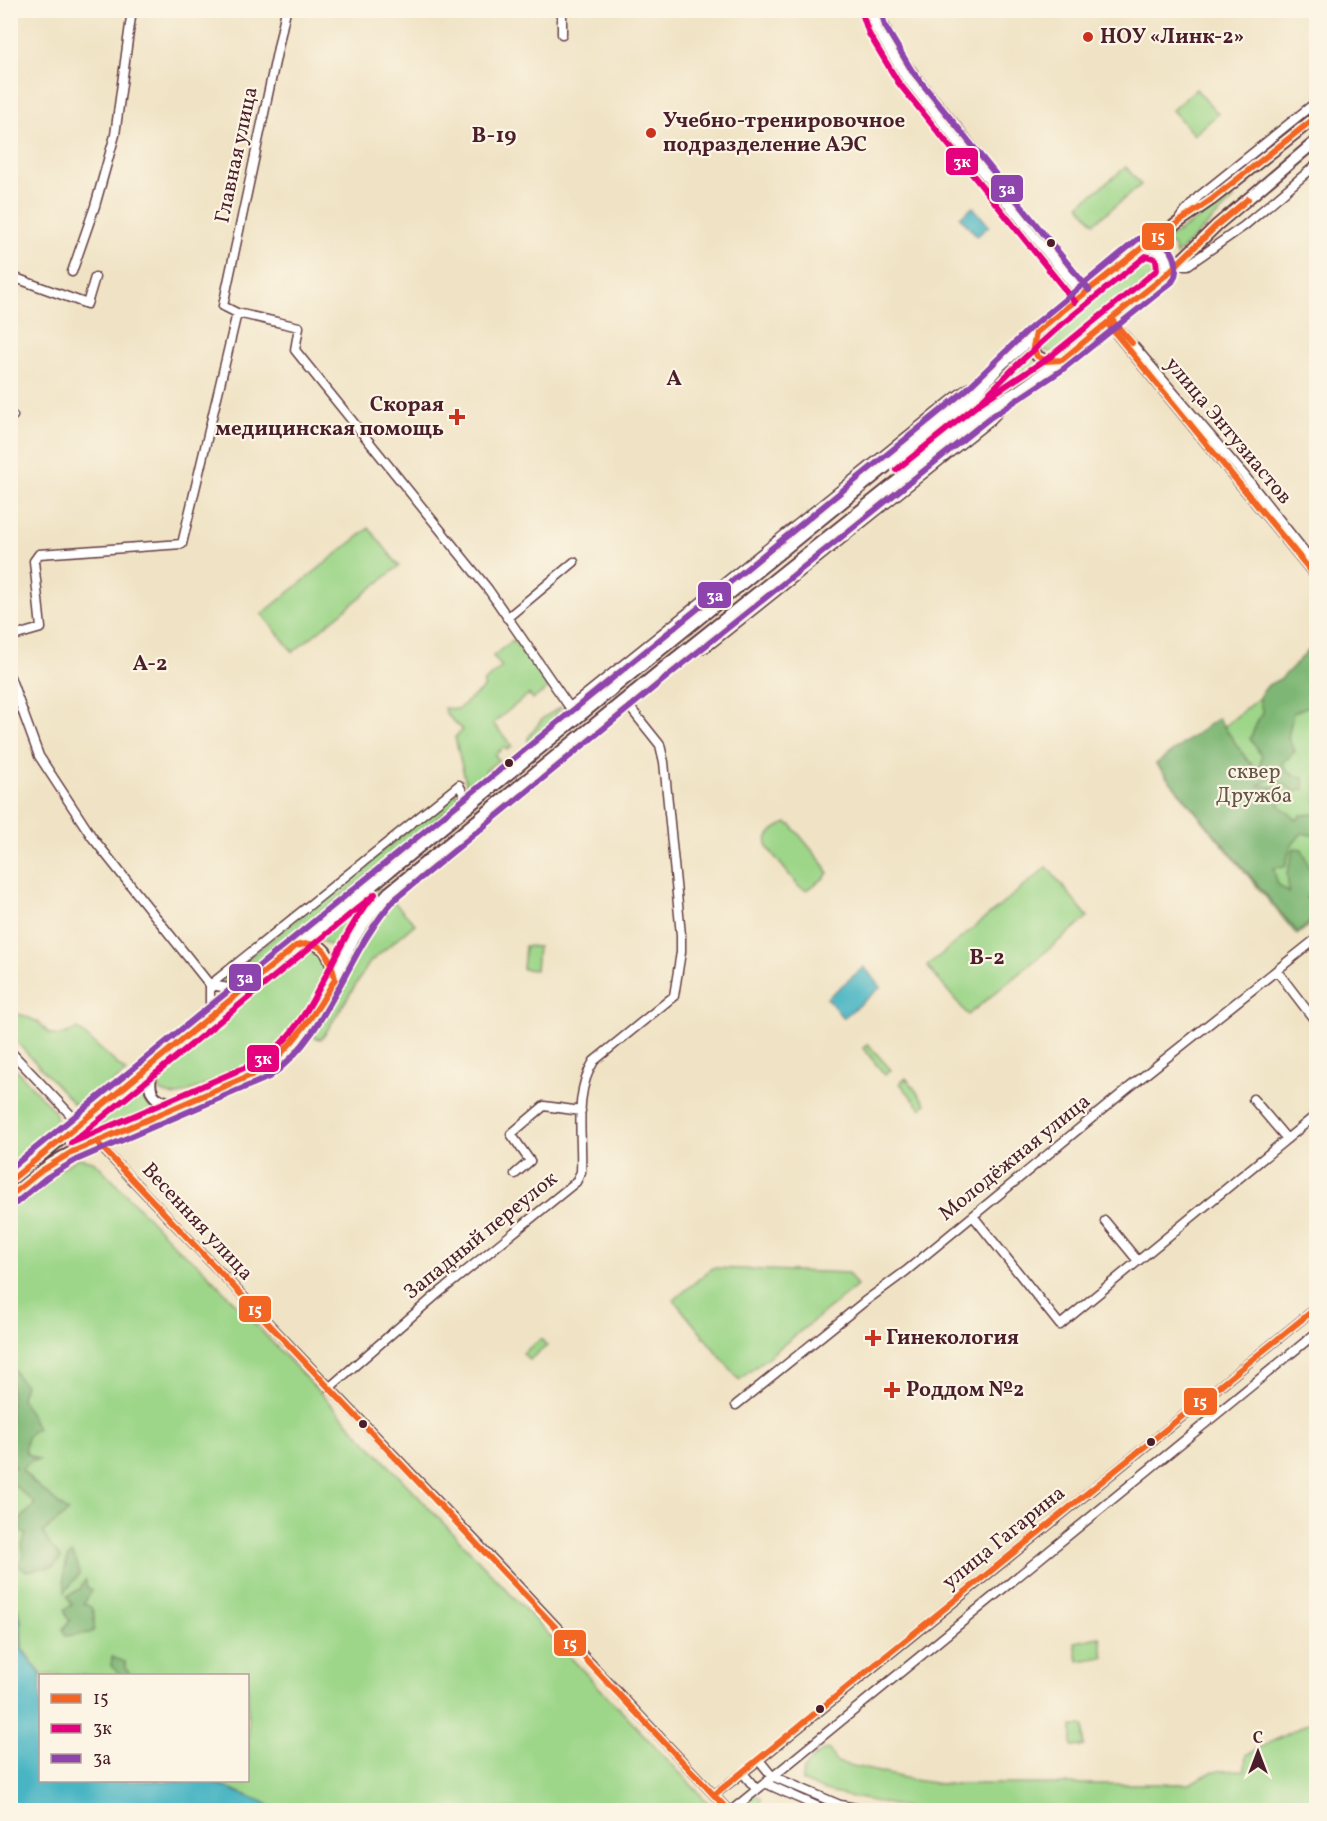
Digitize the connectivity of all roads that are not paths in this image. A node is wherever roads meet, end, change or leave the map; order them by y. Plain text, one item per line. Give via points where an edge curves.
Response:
1 (132, 10) edge
2 (286, 10) edge
3 (562, 10) edge
4 (871, 10) edge
5 (878, 10) edge
6 (562, 34) dead end
7 (1317, 102) edge
8 (1317, 117) edge
9 (1317, 141) edge
10 (1317, 165) edge
11 (1173, 225) junction
12 (1144, 246) junction
13 (1174, 266) junction
14 (72, 272) dead end
15 (1166, 274) junction
16 (10, 276) edge
17 (95, 277) dead end
18 (1084, 294) junction
19 (237, 313) junction
20 (1109, 321) junction
21 (1036, 333) junction
22 (1062, 360) junction
23 (1002, 364) junction
24 (574, 562) dead end
25 (1317, 566) edge
26 (1317, 577) edge
27 (507, 618) junction
28 (10, 638) edge
29 (10, 677) edge
30 (624, 700) junction
31 (570, 707) junction
32 (578, 718) junction
33 (472, 803) junction
34 (1317, 939) edge
35 (296, 946) junction
36 (1277, 971) junction
37 (335, 979) junction
38 (210, 985) junction
39 (242, 990) junction
40 (210, 1016) junction
41 (1317, 1022) edge
42 (10, 1051) edge
43 (154, 1063) junction
44 (1253, 1099) dead end
45 (182, 1105) junction
46 (581, 1112) junction
47 (1317, 1115) edge
48 (80, 1124) junction
49 (1287, 1139) junction
50 (97, 1143) junction
51 (515, 1173) dead end
52 (10, 1182) edge
53 (10, 1196) edge
54 (973, 1216) junction
55 (1105, 1221) dead end
56 (1138, 1261) junction
57 (1317, 1308) edge
58 (1317, 1333) edge
59 (329, 1388) junction
60 (736, 1405) dead end
61 (759, 1760) junction
62 (743, 1773) junction
63 (769, 1780) junction
64 (756, 1789) junction
65 (714, 1795) junction
66 (730, 1810) edge
67 (825, 1810) edge
68 (866, 1810) edge

1 - 14 street via 115,135
2 - 19 street, Главная улица via 223,306
3 - 6 street
4 - 18 street via 877,30 905,76
5 - 18 street via 911,73
7 - 11 street via 1198,197
8 - 11 main road
9 - 13 main road
10 - 13 street via 1244,226 1188,265
11 - 12 main road
12 - 15 main road via 1158,248 1165,254
12 - 18 main road
13 - 15 main road
15 - 20 main road
16 - 17 street via 87,304
18 - 21 main road
19 - 27 street via 299,327 295,350 446,535
19 - 28 street via 182,544 39,554 34,561 41,628
20 - 22 main road
20 - 25 street, улица Энтузиастов via 1244,475
20 - 26 street
21 - 22 main road via 1033,347 1037,356 1046,361
21 - 23 main road
22 - 30 main road via 986,410
23 - 31 street via 958,395
23 - 32 main road via 972,397
24 - 27 street
27 - 31 street
29 - 38 street via 39,756 76,813
30 - 37 main road via 389,892 352,942
30 - 46 street, Западный переулок via 660,745 664,762 681,952 674,996 594,1061 586,1075
31 - 32 street
32 - 33 main road
33 - 35 main road
33 - 38 street via 459,784
34 - 36 street, Молодёжная улица
35 - 37 main road via 312,943 323,949
35 - 39 main road
36 - 41 street
36 - 54 street, Молодёжная улица
37 - 45 main road via 303,1032 285,1053 265,1069
38 - 39 street
38 - 40 street
39 - 40 main road
40 - 43 main road
42 - 48 street, Весенняя улица
43 - 45 main road via 149,1086 153,1095 167,1104
43 - 48 main road
44 - 49 street
45 - 50 main road
46 - 51 street via 544,1106 511,1134 530,1161
46 - 59 street, Западный переулок via 581,1172 576,1182
47 - 49 street
48 - 50 street, Весенняя улица
48 - 52 main road
49 - 56 street
50 - 53 main road via 73,1150
50 - 59 street, Весенняя улица
54 - 56 street via 1060,1325
54 - 60 street, Молодёжная улица
55 - 56 street
57 - 61 street, улица Гагарина
58 - 63 street, улица Гагарина
59 - 65 street, Весенняя улица
61 - 62 street, улица Гагарина
61 - 63 street
62 - 64 street
62 - 65 street, улица Гагарина
63 - 64 street, улица Гагарина
63 - 67 street
63 - 68 street
64 - 66 street, улица Гагарина
65 - 66 street, Весенняя улица

